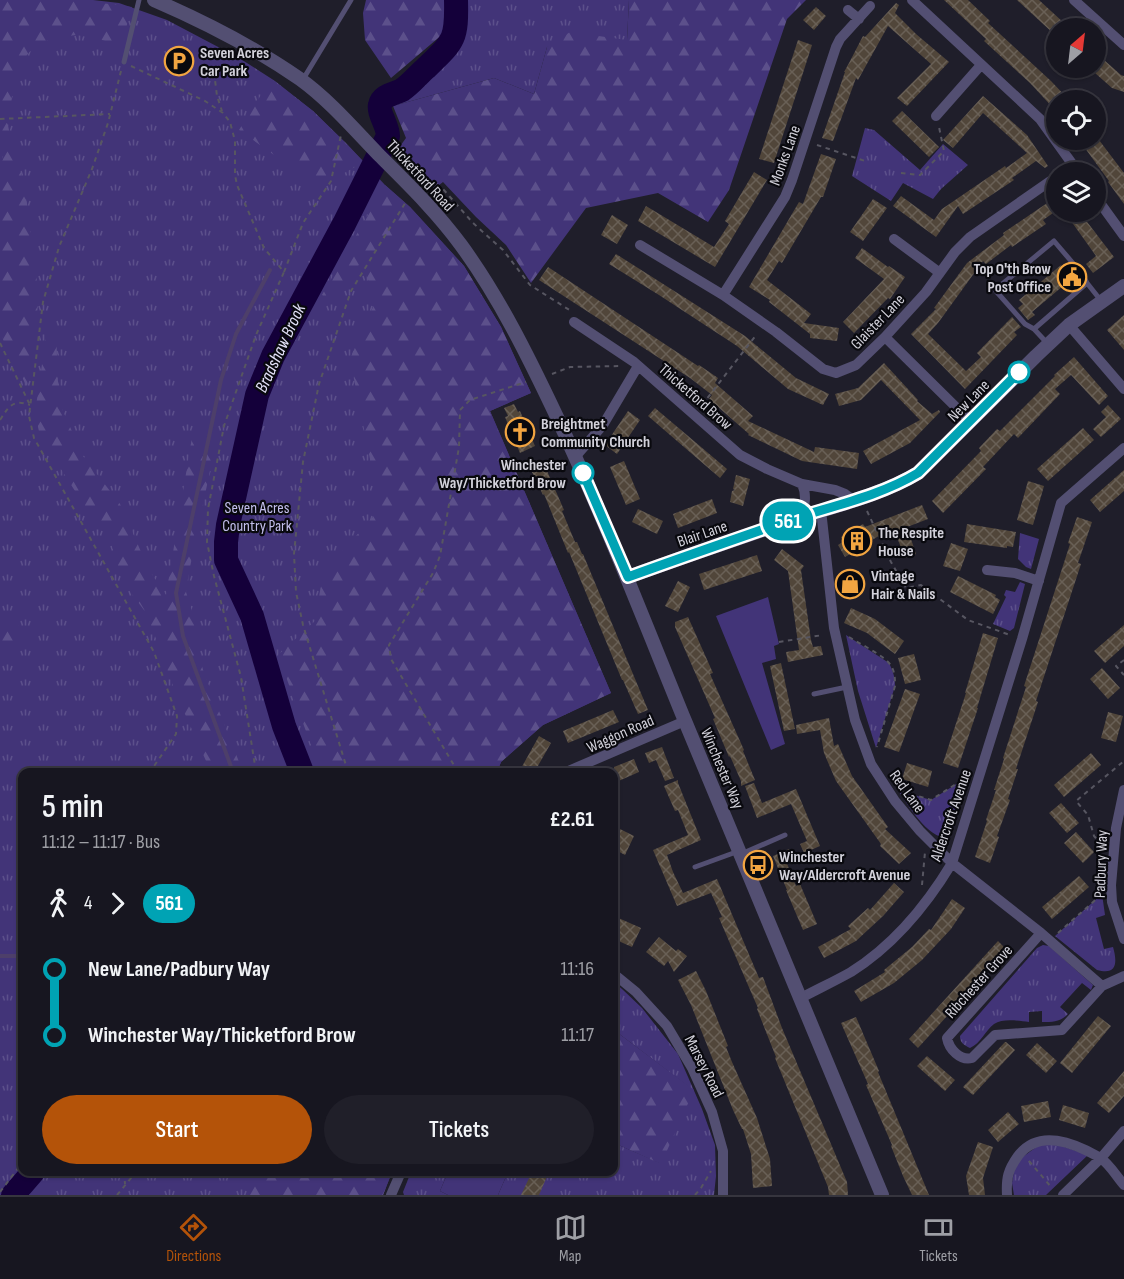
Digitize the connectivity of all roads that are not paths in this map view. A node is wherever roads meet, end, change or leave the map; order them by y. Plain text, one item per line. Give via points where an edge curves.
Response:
1 (139, 0) edge
2 (154, 0) edge
3 (351, 0) edge
4 (912, 0) edge
5 (1074, 0) edge
6 (870, 6) dead end
7 (848, 10) dead end
8 (859, 19) junction
9 (1124, 45) edge
10 (124, 62) road end
11 (981, 65) junction
12 (302, 81) junction
13 (936, 116) road end
14 (1070, 162) edge
15 (1046, 184) edge
16 (1106, 211) edge
17 (1124, 236) edge
18 (894, 239) dead end
19 (640, 245) dead end
20 (940, 273) junction
21 (1087, 283) junction
22 (1124, 286) edge
23 (723, 295) junction
24 (1102, 302) junction
25 (574, 322) road end
26 (1069, 325) junction
27 (1034, 329) junction
28 (885, 337) junction
29 (1048, 345) junction
30 (636, 364) junction
31 (1124, 389) edge
32 (970, 421) junction
33 (1124, 448) edge
34 (576, 456) junction
35 (802, 484) junction
36 (857, 499) junction
37 (821, 510) junction
38 (801, 517) junction
39 (987, 570) dead end
40 (628, 577) junction
41 (1039, 581) junction
42 (848, 687) junction
43 (814, 694) dead end
44 (685, 721) junction
45 (575, 768) edge
46 (1124, 790) edge
47 (785, 835) dead end
48 (740, 852) junction
49 (952, 863) junction
50 (695, 867) dead end
51 (1124, 894) edge
52 (1112, 902) junction
53 (1045, 937) junction
54 (1124, 939) edge
55 (1124, 976) edge
56 (618, 977) edge
57 (1102, 986) junction
58 (801, 998) junction
59 (1124, 1131) edge
60 (1101, 1158) junction
61 (399, 1176) edge
62 (1124, 1185) edge
63 (392, 1195) edge
64 (723, 1195) edge
65 (882, 1195) edge
66 (1007, 1195) edge
67 (1061, 1195) edge

1 - 10 lane
2 - 12 street, Thicketford Road via 212,26
3 - 12 lane
4 - 11 street
5 - 9 street
6 - 8 street, Monks Lane
7 - 8 street
8 - 23 street, Monks Lane via 836,47 785,197
11 - 13 street
11 - 14 street via 1040,119
12 - 34 street, Thicketford Road via 427,203 460,244 503,309
15 - 20 street, Glaister Lane via 970,237
16 - 17 street
18 - 20 street
19 - 23 street, Glaister Lane
20 - 28 street, Glaister Lane
21 - 24 lane
21 - 27 lane
21 - 27 lane via 1053,241 995,290
22 - 24 street, New Lane
23 - 28 street, Glaister Lane via 824,369 836,373 856,364
24 - 26 street, New Lane
25 - 30 street, Thicketford Brow
26 - 29 street, New Lane
26 - 31 street
27 - 29 lane
28 - 32 street
29 - 32 street, New Lane
30 - 34 street via 603,425
30 - 35 street, Thicketford Brow via 740,455
32 - 36 street, New Lane via 918,473
33 - 41 street, Aldercroft Avenue via 1061,503
34 - 40 street, Winchester Way
35 - 36 street, Thicketford Brow
35 - 38 street via 806,501
36 - 37 street, New Lane
37 - 38 street, Blair Lane
37 - 42 street, Red Lane via 834,630
38 - 40 street, Blair Lane
39 - 41 street via 1016,573
40 - 44 street, Winchester Way
41 - 49 street, Aldercroft Avenue
42 - 43 lane
42 - 49 street, Red Lane via 871,764 895,801
44 - 45 street, Waggon Road
44 - 48 street, Winchester Way
46 - 52 street, Padbury Way via 1116,828
47 - 48 lane
48 - 50 lane
48 - 58 street, Winchester Way
49 - 53 street, Red Lane
49 - 58 street, Aldercroft Avenue via 899,934 850,972
51 - 52 street
52 - 54 street, Padbury Way
53 - 57 street, Red Lane
53 - 57 street, Ribchester Grove via 947,1038 948,1045 962,1058 972,1058 996,1035 1062,1029
55 - 57 street
56 - 64 street, Marsey Road via 667,1026 693,1068 723,1151
58 - 65 street, Winchester Way
59 - 60 street
60 - 62 street
60 - 66 street via 1052,1139 1035,1141 1014,1161 1006,1178
60 - 67 street
61 - 63 street

